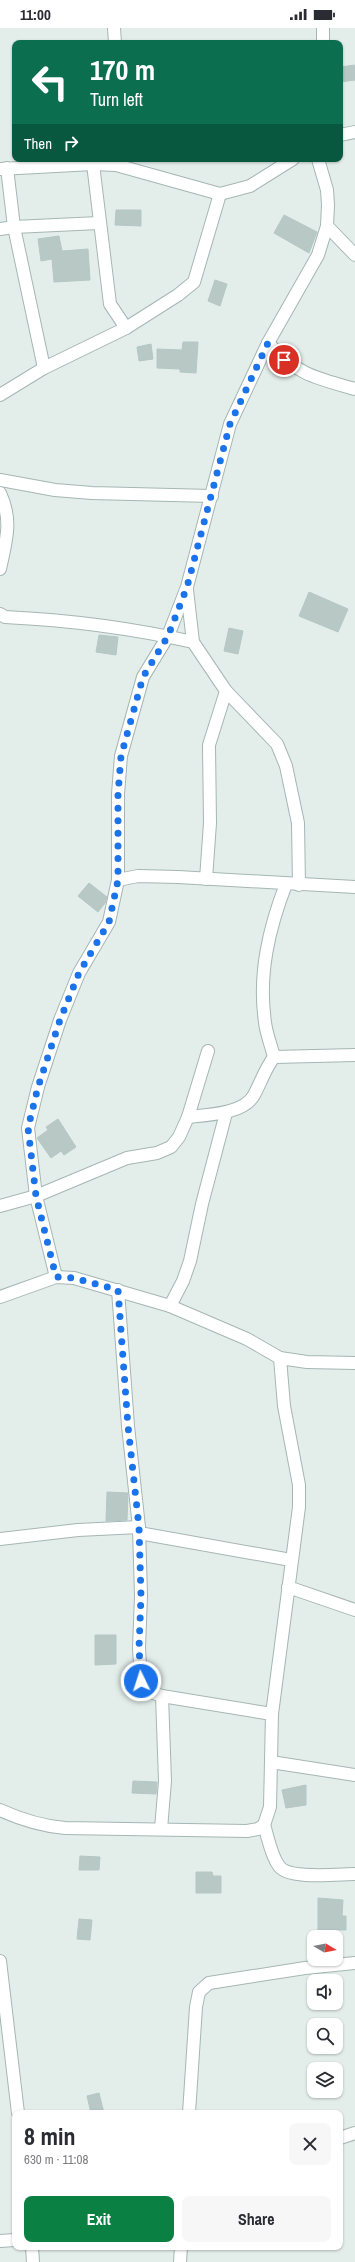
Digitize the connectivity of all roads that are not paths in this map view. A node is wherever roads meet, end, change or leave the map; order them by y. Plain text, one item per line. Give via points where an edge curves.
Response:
1 (114, 28) edge
2 (323, 28) edge
3 (115, 40) edge
4 (323, 40) edge
5 (355, 132) edge
6 (343, 134) edge
7 (116, 162) edge
8 (288, 162) edge
9 (319, 162) edge
10 (93, 164) junction
11 (4, 168) edge
12 (220, 194) junction
13 (99, 223) junction
14 (326, 226) junction
15 (14, 227) junction
16 (0, 229) edge
17 (355, 255) edge
18 (126, 328) junction
19 (268, 343) junction
20 (44, 368) junction
21 (355, 389) edge
22 (0, 396) edge
23 (0, 480) edge
24 (0, 493) edge
25 (212, 496) junction
26 (0, 569) edge
27 (187, 587) junction
28 (0, 614) edge
29 (168, 636) junction
30 (193, 642) junction
31 (226, 691) junction
32 (206, 879) junction
33 (118, 880) junction
34 (286, 884) junction
35 (299, 885) junction
36 (355, 887) edge
37 (208, 1051) dead end
38 (355, 1055) edge
39 (274, 1057) junction
40 (226, 1113) junction
41 (188, 1117) junction
42 (36, 1196) junction
43 (0, 1206) edge
44 (56, 1277) junction
45 (118, 1290) junction
46 (0, 1298) edge
47 (170, 1306) junction
48 (280, 1358) junction
49 (355, 1363) edge
50 (139, 1530) junction
51 (0, 1539) edge
52 (291, 1560) junction
53 (288, 1587) junction
54 (355, 1610) edge
55 (162, 1696) junction
56 (272, 1714) junction
57 (271, 1762) junction
58 (355, 1775) edge
59 (0, 1810) edge
60 (264, 1825) junction
61 (162, 1829) junction
62 (355, 1874) edge
63 (0, 1960) edge
64 (355, 1963) edge
65 (6, 2051) edge
66 (17, 2110) edge
67 (189, 2110) edge
68 (355, 2133) edge
69 (343, 2137) edge
70 (12, 2240) edge
71 (0, 2241) edge
72 (32, 2250) edge
73 (181, 2250) edge
74 (33, 2262) edge
75 (180, 2262) edge

1 - 3 street
2 - 4 street
5 - 6 street
7 - 10 street
7 - 12 street
8 - 12 street via 250,186
9 - 14 street via 327,190
10 - 11 street
10 - 13 street
11 - 15 street
12 - 18 street via 194,282
13 - 15 street
13 - 18 street via 110,304
14 - 17 street
14 - 19 street via 318,255
15 - 16 street
15 - 20 street
18 - 20 street
19 - 21 street via 299,371
19 - 25 street via 230,424
20 - 22 street
23 - 25 street via 56,490 92,493
24 - 26 street via 8,513 9,525
25 - 27 street
27 - 29 street
27 - 30 street
28 - 29 street via 5,617 81,622
29 - 30 street
29 - 33 street via 143,677 121,756 118,794
30 - 31 street
31 - 32 street via 209,745 210,823
31 - 35 street via 277,744 286,766 298,823
32 - 33 street via 138,876
32 - 34 street
33 - 42 street via 109,922 79,973 38,1087 28,1128
34 - 35 street
34 - 39 street via 267,944 262,998 265,1023
35 - 36 street
37 - 41 street
38 - 39 street
39 - 40 street via 254,1097 248,1103
40 - 41 street
40 - 47 street via 190,1261
41 - 42 street via 179,1137 170,1147 157,1153 127,1158
42 - 43 street
42 - 44 street
44 - 45 street via 74,1278
44 - 46 street
45 - 47 street
45 - 50 street
47 - 48 street via 247,1339
48 - 49 street via 307,1362
48 - 52 street via 284,1406 299,1485 299,1507
50 - 51 street via 78,1530
50 - 52 street
50 - 55 street via 141,1681 145,1690
52 - 53 street
53 - 54 street
53 - 56 street
55 - 56 street
55 - 61 street via 165,1781
56 - 57 street
57 - 58 street
57 - 60 street via 270,1807
59 - 61 street via 42,1826
60 - 61 street via 247,1831
60 - 62 street via 278,1866 285,1872
63 - 65 street
64 - 67 street via 209,1982 199,1992 196,2007
65 - 66 street
68 - 69 street
70 - 71 street
72 - 74 street
73 - 75 street

